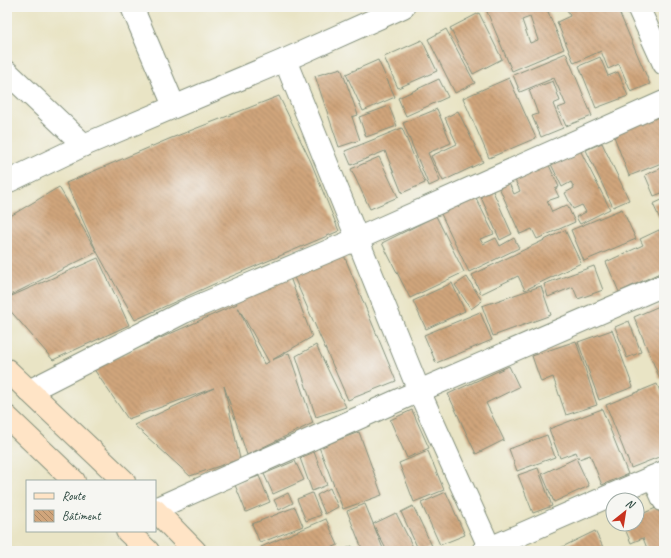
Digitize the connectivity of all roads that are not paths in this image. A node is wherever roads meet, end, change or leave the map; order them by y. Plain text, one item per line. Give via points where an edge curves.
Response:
1 (132, 7) edge
2 (403, 7) edge
3 (638, 7) edge
4 (285, 60) junction
5 (664, 64) edge
6 (7, 72) edge
7 (664, 102) edge
8 (174, 106) junction
9 (84, 145) junction
10 (7, 182) edge
11 (357, 239) junction
12 (664, 285) edge
13 (7, 370) edge
14 (28, 391) junction
15 (419, 392) junction
16 (7, 417) edge
17 (658, 474) edge
18 (73, 480) edge
19 (123, 480) edge
20 (664, 501) edge
21 (156, 510) edge
22 (156, 511) edge
23 (128, 532) edge
24 (488, 550) edge
25 (148, 551) edge
26 (196, 551) edge

1 - 8 street
2 - 4 street
3 - 5 street
4 - 8 street
4 - 11 street
6 - 9 street
7 - 11 street
8 - 9 street
9 - 10 street
11 - 14 street via 184,312
11 - 15 street
12 - 15 street
13 - 14 main road
14 - 19 main road
15 - 21 street
15 - 24 street
16 - 18 main road
17 - 20 street
17 - 24 street
22 - 26 main road
23 - 25 main road

